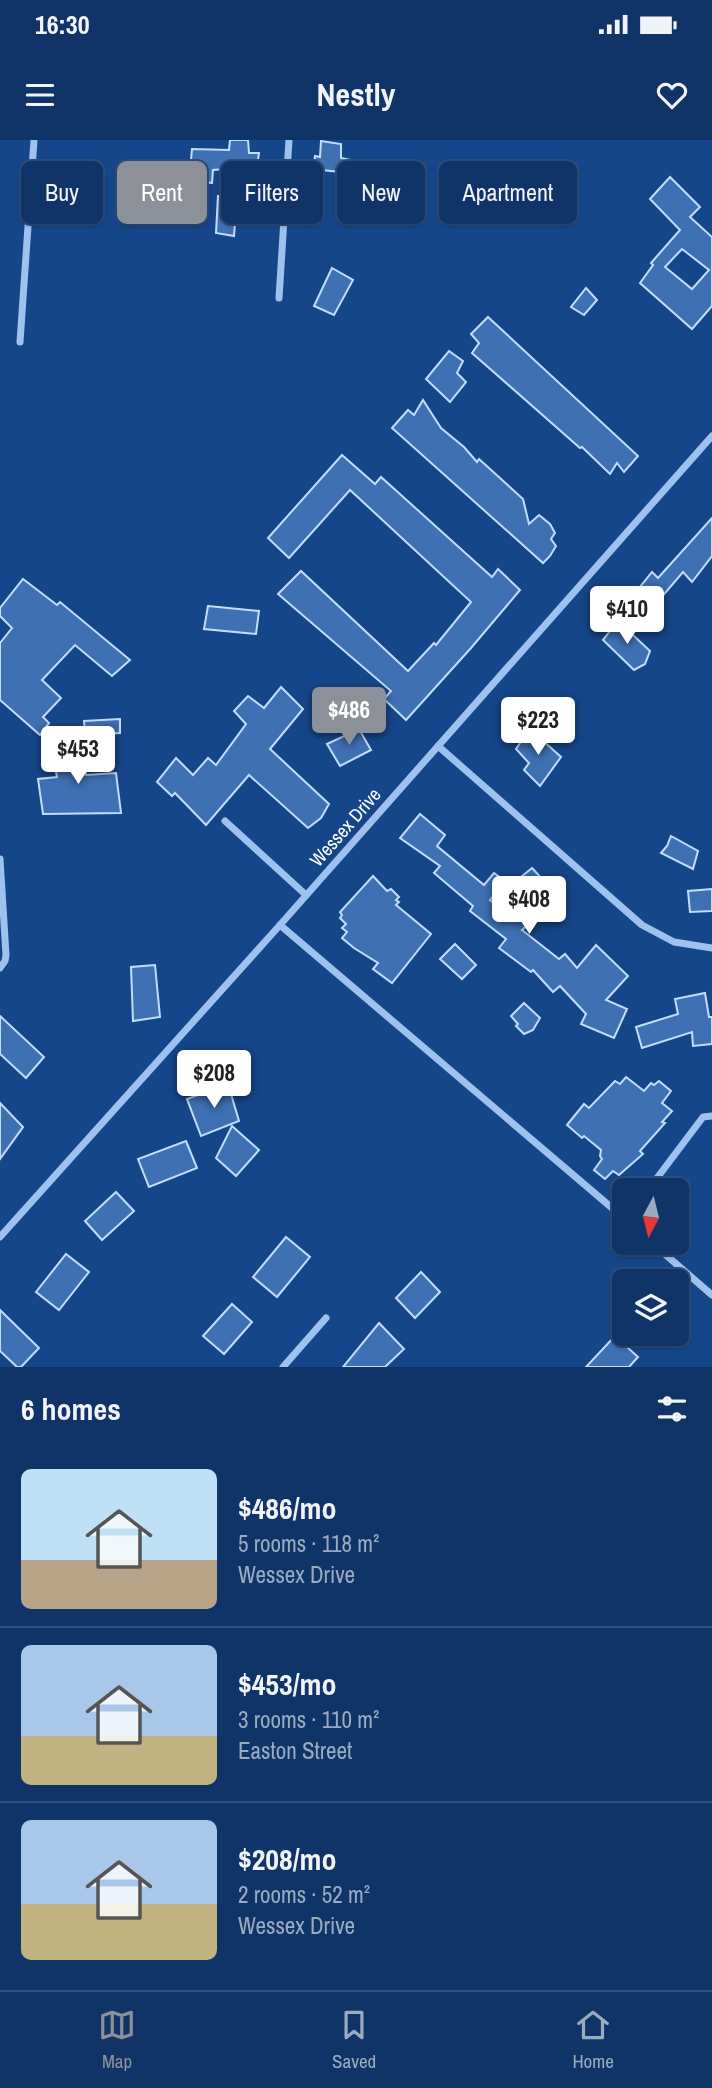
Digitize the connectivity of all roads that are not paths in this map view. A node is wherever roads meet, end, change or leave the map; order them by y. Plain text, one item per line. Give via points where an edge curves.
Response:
1 (34, 140) edge
2 (289, 140) edge
3 (279, 298) dead end
4 (20, 342) dead end
5 (712, 436) edge
6 (438, 746) junction
7 (225, 821) dead end
8 (0, 859) edge
9 (306, 895) junction
10 (280, 925) junction
11 (712, 948) edge
12 (0, 968) edge
13 (712, 1116) edge
14 (657, 1178) edge
15 (612, 1208) edge
16 (0, 1237) edge
17 (666, 1255) edge
18 (712, 1296) edge
19 (326, 1318) dead end
20 (283, 1367) edge

1 - 4 street
2 - 3 street
5 - 6 street, Wessex Drive
6 - 9 street, Wessex Drive
6 - 11 street via 642,925 674,942
7 - 9 street
8 - 12 street via 6,955
9 - 10 street, Wessex Drive
10 - 15 street
10 - 16 street, Wessex Drive
13 - 14 street via 704,1117
17 - 18 street
19 - 20 street

